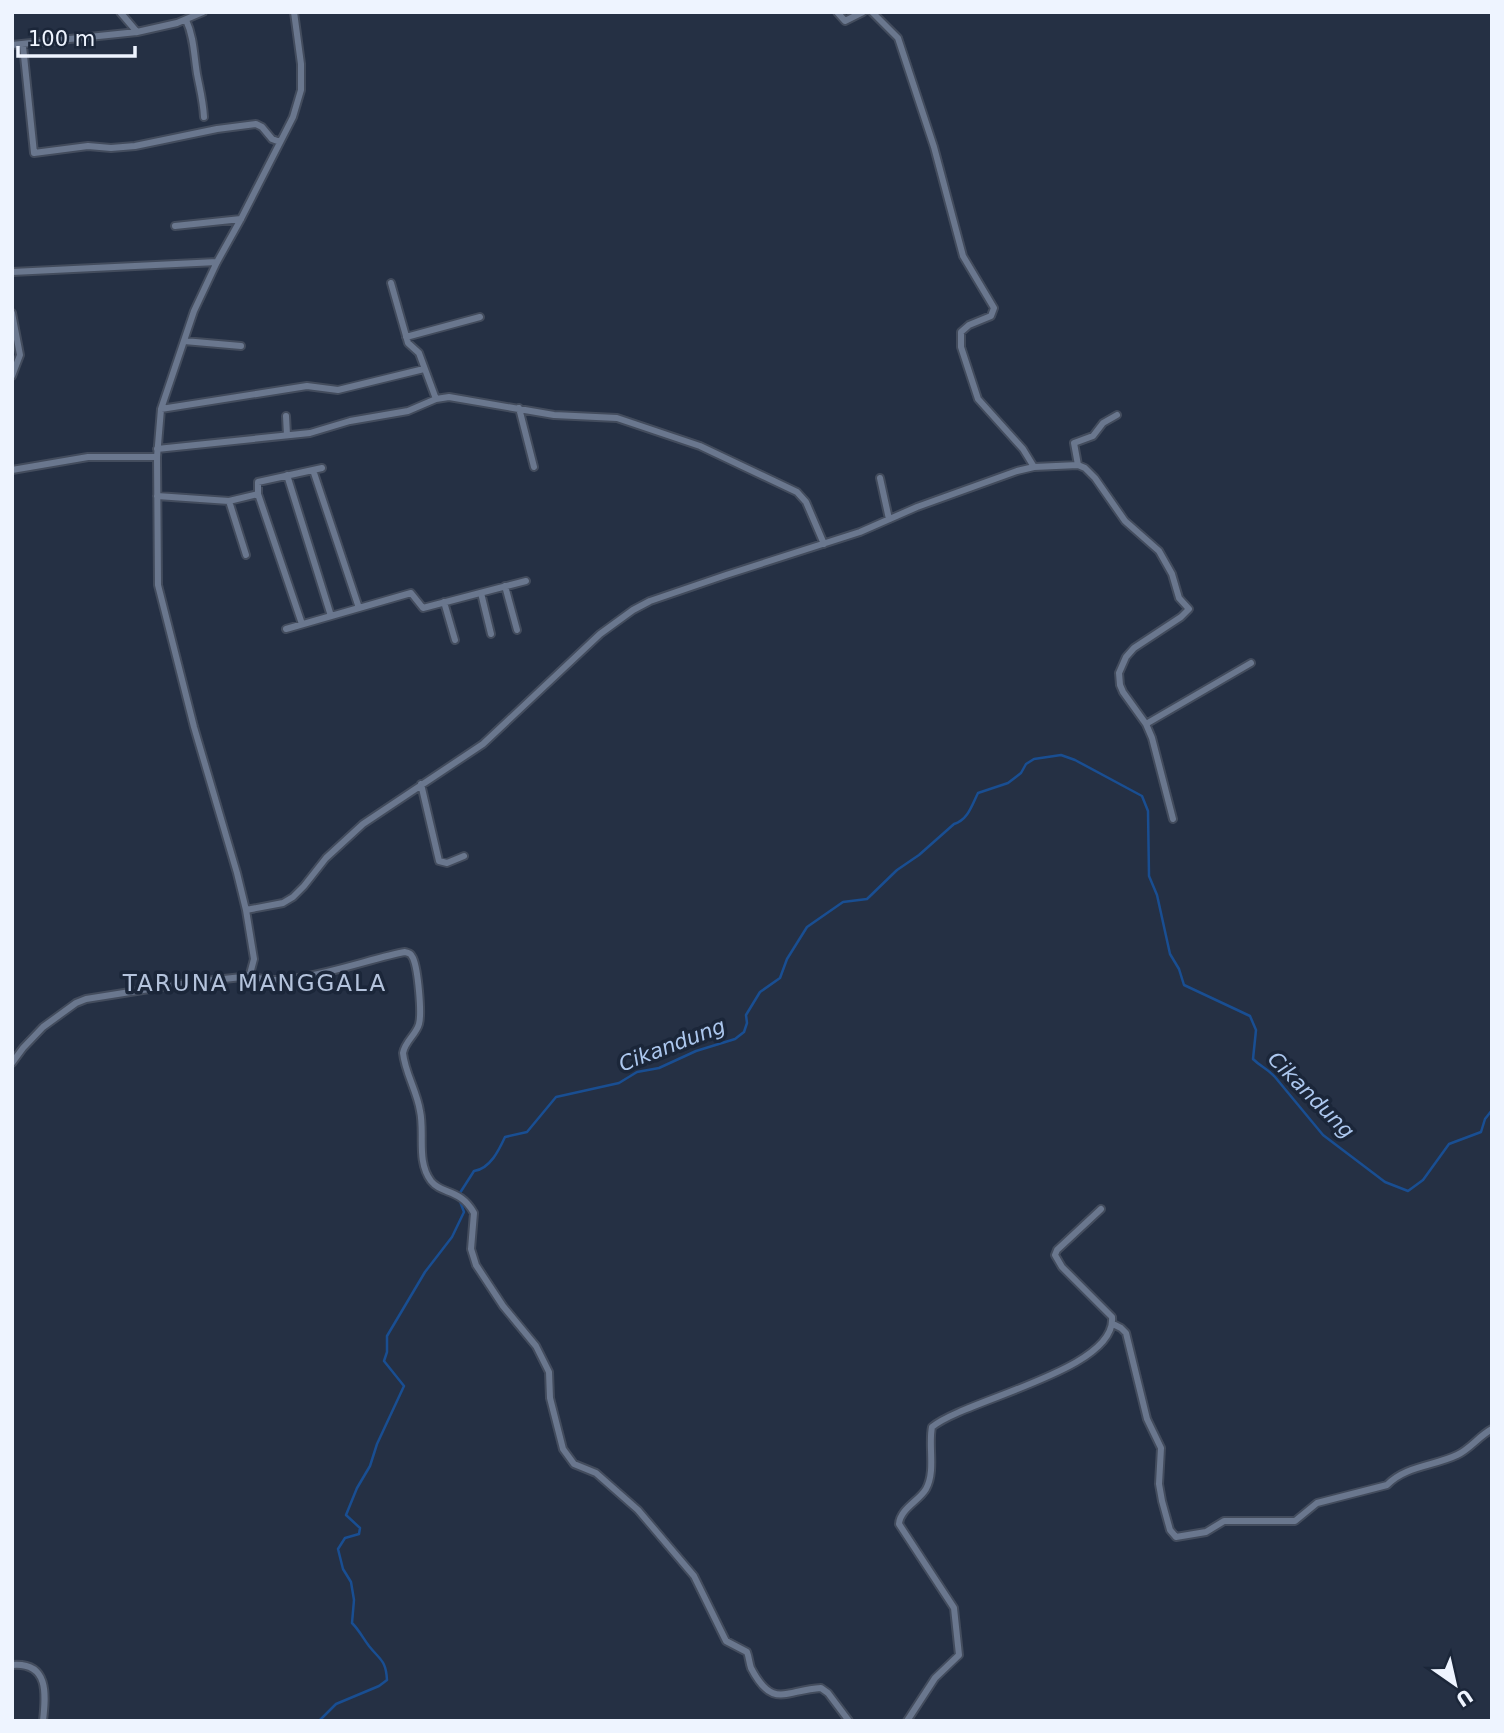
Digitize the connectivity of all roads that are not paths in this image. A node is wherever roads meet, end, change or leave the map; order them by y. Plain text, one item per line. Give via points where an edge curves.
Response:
1 (120, 12) edge
2 (204, 12) edge
3 (294, 12) edge
4 (837, 12) edge
5 (863, 12) edge
6 (872, 12) edge
7 (186, 20) junction
8 (137, 32) junction
9 (12, 45) edge
10 (23, 46) junction
11 (204, 117) dead end
12 (280, 142) junction
13 (242, 219) junction
14 (175, 226) dead end
15 (217, 262) junction
16 (12, 272) edge
17 (391, 283) dead end
18 (12, 313) edge
19 (480, 317) dead end
20 (406, 337) junction
21 (184, 341) junction
22 (241, 346) dead end
23 (424, 369) junction
24 (12, 376) edge
25 (436, 399) junction
26 (519, 408) junction
27 (161, 410) junction
28 (286, 415) dead end
29 (1117, 415) dead end
30 (287, 435) junction
31 (157, 453) junction
32 (1078, 465) junction
33 (534, 467) dead end
34 (1034, 467) junction
35 (321, 468) dead end
36 (12, 470) edge
37 (313, 470) junction
38 (287, 475) junction
39 (880, 478) dead end
40 (258, 494) junction
41 (157, 496) junction
42 (229, 501) junction
43 (889, 519) junction
44 (824, 544) junction
45 (246, 555) dead end
46 (526, 580) dead end
47 (505, 586) junction
48 (481, 593) junction
49 (444, 602) junction
50 (359, 608) junction
51 (331, 616) junction
52 (302, 624) junction
53 (286, 629) dead end
54 (517, 629) dead end
55 (491, 634) dead end
56 (455, 640) dead end
57 (1251, 663) dead end
58 (1146, 724) junction
59 (421, 785) junction
60 (1173, 819) dead end
61 (464, 856) dead end
62 (246, 910) junction
63 (250, 974) junction
64 (12, 1063) edge
65 (1101, 1209) dead end
66 (1113, 1324) junction
67 (1492, 1429) edge
68 (12, 1665) edge
69 (43, 1721) edge
70 (849, 1721) edge
71 (907, 1721) edge

1 - 8 street
2 - 7 street
3 - 12 street via 302,90
4 - 5 street via 845,22
6 - 34 street via 898,38 934,147 960,249 995,308 987,319 965,329 960,338 978,399
7 - 8 street
7 - 11 street
8 - 10 street
9 - 10 street
10 - 12 street via 34,153 135,146 256,124
12 - 13 street
13 - 14 street
13 - 15 street
15 - 16 street
15 - 21 street
17 - 20 street
18 - 24 street via 20,355
19 - 20 street
20 - 23 street
21 - 22 street
21 - 27 street
23 - 25 street
23 - 27 street via 338,390 307,386
25 - 26 street
25 - 30 street via 408,411
26 - 33 street
26 - 44 street via 617,418 733,460 802,497
27 - 31 street
28 - 30 street
29 - 32 street via 1093,436 1074,443
30 - 31 street
31 - 36 street via 88,457
31 - 41 street
32 - 34 street
32 - 58 street via 1090,472 1125,521 1159,551 1179,598 1189,609 1141,642 1121,668 1120,685
34 - 43 street
35 - 37 street
37 - 38 street
37 - 50 street
38 - 40 street via 258,482
38 - 51 street
39 - 43 street
40 - 42 street
40 - 52 street
41 - 42 street
41 - 62 street via 158,585
42 - 45 street
43 - 44 street
44 - 59 street via 633,610 600,634 483,744
46 - 47 street
47 - 48 street
47 - 54 street
48 - 49 street
48 - 55 street
49 - 50 street via 423,608 411,593
49 - 56 street
50 - 51 street
51 - 52 street
52 - 53 street
57 - 58 street
58 - 60 street
59 - 61 street via 439,861 447,863
59 - 62 street via 363,824 293,897
62 - 63 street via 254,959
63 - 64 street via 86,999 43,1027
63 - 70 street via 266,981 293,980 393,954 410,954 417,973 420,1018 404,1045 404,1061 420,1111 427,1174 436,1185 463,1198 474,1213 471,1249 476,1265 550,1372 550,1398 567,1456 596,1473 666,1542 694,1576 726,1641 747,1652 765,1689 784,1695 821,1688
65 - 66 street via 1055,1255 1112,1317
66 - 67 street via 1126,1334 1148,1423 1160,1444 1159,1484 1170,1530 1176,1537 1206,1532 1224,1521 1294,1521 1317,1503 1387,1485 1394,1477 1456,1455
66 - 71 street via 1072,1366 933,1427 929,1481 899,1517 899,1524 954,1608 959,1655 934,1678
68 - 69 street via 25,1664 41,1677

